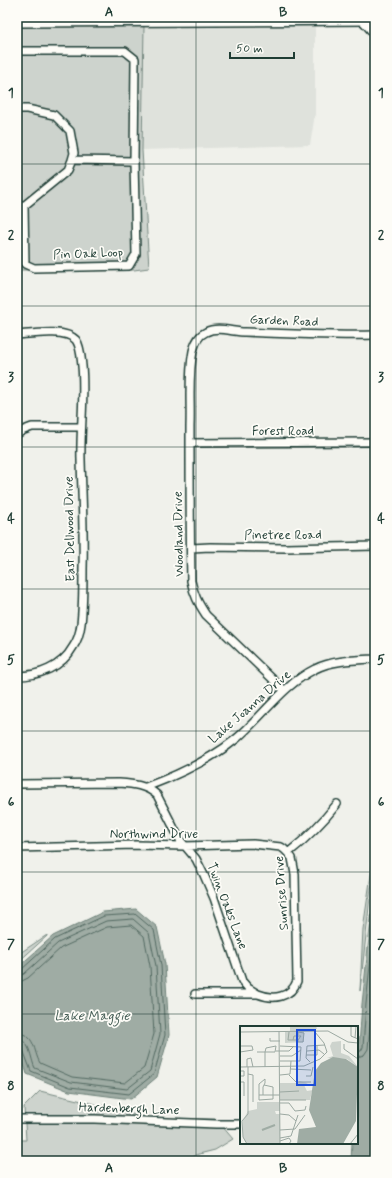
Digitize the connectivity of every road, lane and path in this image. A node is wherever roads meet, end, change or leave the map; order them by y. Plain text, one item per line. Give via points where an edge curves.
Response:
1 (361, 19) junction
2 (375, 19) edge
3 (17, 21) edge
4 (375, 35) edge
5 (17, 51) edge
6 (17, 109) edge
7 (72, 160) junction
8 (134, 160) junction
9 (20, 208) edge
10 (17, 335) edge
11 (375, 335) edge
12 (197, 340) joint
13 (81, 427) junction
14 (17, 434) edge
15 (375, 442) edge
16 (190, 443) junction
17 (375, 546) edge
18 (191, 548) junction
19 (375, 659) edge
20 (17, 676) edge
21 (284, 690) junction
22 (17, 784) edge
23 (146, 787) junction
24 (337, 804) dead end
25 (185, 846) junction
26 (17, 848) edge
27 (288, 852) junction
28 (195, 994) dead end
29 (258, 994) junction
30 (17, 1119) edge
31 (240, 1124) edge

1 - 2 main road
1 - 3 main road
1 - 4 street
5 - 8 street via 125,51 135,59
6 - 7 street via 54,115 70,131 74,153
7 - 8 street
7 - 9 street via 68,170
8 - 9 street, Pin Oak Loop via 136,254 129,266 34,268 25,264
10 - 13 street, East Dellwood Drive via 58,333 73,337 78,343 83,389
11 - 12 street, Garden Road via 210,330
12 - 16 street, Woodland Drive via 191,367
13 - 14 street via 32,427
13 - 20 street, East Dellwood Drive via 83,583 79,636 67,656 58,664 37,674
15 - 16 street, Forest Road
16 - 18 street, Woodland Drive
17 - 18 street, Pinetree Road
18 - 21 street, Woodland Drive via 191,581 197,602 206,615
19 - 21 street, Lake Joanna Drive via 321,666
21 - 23 street, Lake Joanna Drive via 236,739 216,754 181,773
22 - 23 street via 119,783
23 - 25 street, Twin Oaks Lane via 157,795
24 - 27 street, Sunrise Drive via 310,835
25 - 26 street, Northwind Drive
25 - 27 street, Northwind Drive via 253,844 281,847
25 - 29 street, Twin Oaks Lane via 196,859 214,898 242,982
27 - 29 street, Sunrise Drive via 294,863 295,874 297,981 295,988 285,995 264,997
28 - 29 street
30 - 31 street, Hardenbergh Lane

